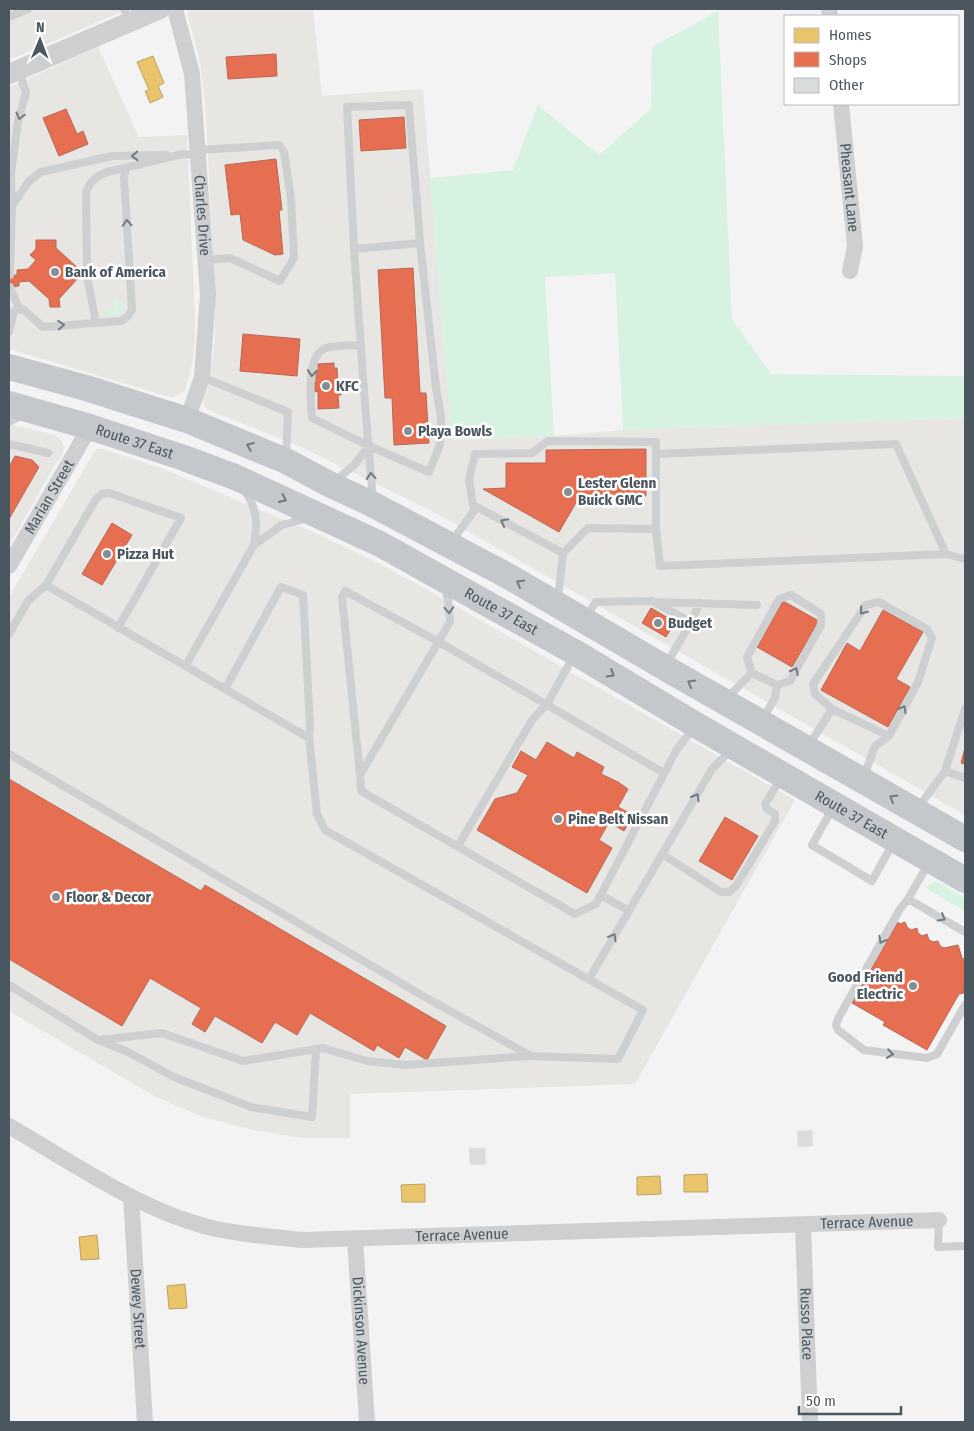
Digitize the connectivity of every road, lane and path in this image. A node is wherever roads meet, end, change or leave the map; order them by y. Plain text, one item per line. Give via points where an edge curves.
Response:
1 (28, 9) edge
2 (160, 9) edge
3 (175, 9) edge
4 (126, 16) edge
5 (9, 17) edge
6 (14, 72) edge
7 (841, 105) edge
8 (193, 153) junction
9 (126, 168) junction
10 (12, 206) junction
11 (420, 243) junction
12 (354, 249) junction
13 (206, 260) junction
14 (850, 271) dead end
15 (10, 276) edge
16 (10, 287) dead end
17 (19, 310) junction
18 (96, 323) junction
19 (9, 332) edge
20 (361, 345) junction
21 (9, 367) edge
22 (202, 377) junction
23 (21, 407) edge
24 (187, 420) junction
25 (9, 422) edge
26 (90, 427) junction
27 (9, 444) edge
28 (369, 446) junction
29 (48, 453) dead end
30 (656, 454) junction
31 (286, 461) junction
32 (235, 478) junction
33 (330, 485) junction
34 (374, 505) junction
35 (473, 505) junction
36 (321, 516) junction
37 (656, 529) junction
38 (449, 544) junction
39 (254, 545) junction
40 (563, 553) junction
41 (946, 554) junction
42 (965, 559) edge
43 (9, 566) edge
44 (440, 576) junction
45 (46, 585) junction
46 (652, 602) junction
47 (700, 603) junction
48 (558, 605) junction
49 (757, 605) dead end
50 (585, 620) junction
51 (691, 622) junction
52 (118, 628) junction
53 (9, 634) edge
54 (438, 642) junction
55 (576, 653) junction
56 (186, 666) junction
57 (665, 667) junction
58 (752, 673) junction
59 (777, 685) junction
60 (225, 690) junction
61 (724, 701) junction
62 (548, 704) junction
63 (832, 708) junction
64 (965, 709) edge
65 (760, 722) junction
66 (696, 725) junction
67 (889, 736) junction
68 (309, 738) junction
69 (735, 747) junction
70 (807, 749) junction
71 (9, 754) edge
72 (945, 770) junction
73 (664, 773) junction
74 (360, 774) junction
75 (783, 775) junction
76 (965, 778) edge
77 (862, 780) junction
78 (834, 804) junction
79 (916, 811) junction
80 (965, 839) edge
81 (895, 840) junction
82 (458, 846) junction
83 (662, 854) junction
84 (930, 860) junction
85 (965, 880) edge
86 (601, 895) junction
87 (908, 898) junction
88 (629, 910) junction
89 (965, 932) edge
90 (589, 979) junction
91 (9, 985) edge
92 (965, 1005) edge
93 (98, 1040) junction
94 (316, 1050) junction
95 (531, 1056) junction
96 (9, 1126) edge
97 (131, 1197) junction
98 (939, 1220) joint
99 (803, 1225) junction
100 (356, 1240) junction
101 (965, 1246) edge
102 (145, 1422) edge
103 (367, 1422) edge
104 (810, 1422) edge

1 - 5 lane
2 - 4 street
3 - 8 street, Charles Drive via 192,74
4 - 6 street
6 -> 10 lane via 26,94 18,121 12,165
7 - 14 street, Pheasant Lane via 855,246
8 - 9 lane
8 -> 10 lane via 112,156 41,172 29,181
8 - 13 street, Charles Drive
8 - 13 lane via 279,144 284,152 291,198 294,258 280,281 230,258
9 - 18 lane via 96,177 89,183 86,193 87,272
18 -> 9 lane via 121,321 132,310
10 - 15 lane
11 - 12 lane
11 - 12 lane via 409,105 347,107
11 - 28 lane via 441,417 440,445 429,472
12 - 20 lane
13 - 22 street, Charles Drive via 208,295
16 - 17 lane
17 -> 18 lane via 23,309 43,326
17 - 19 lane via 14,310
20 - 28 lane
20 -> 28 lane via 326,348 313,361 310,389 312,418
21 - 24 highway
22 - 24 street, Charles Drive
22 - 31 lane via 288,412
23 - 25 lane
23 - 26 highway, Route 37 East
31 -> 24 highway
26 - 32 highway, Route 37 East
26 - 43 street, Marian Street
27 - 29 lane
28 - 33 lane via 354,465
34 -> 28 lane
30 - 35 lane via 656,442 548,441 532,453 475,454 469,480
30 - 37 lane
30 - 41 lane via 896,444
31 - 33 highway
32 -> 36 highway, Route 37 East
32 - 39 lane via 251,500 256,515
33 - 34 highway
34 - 38 highway
35 - 38 lane via 474,511
40 -> 35 lane
36 - 39 lane via 282,525
36 - 44 highway, Route 37 East
37 - 40 lane via 588,528
37 - 41 lane via 660,566
48 -> 38 highway
39 - 56 lane
40 - 48 lane
41 - 42 lane
44 -> 54 lane via 448,599 450,622
44 - 55 highway, Route 37 East
45 - 52 lane
45 - 52 lane via 102,494 109,493 181,518
45 - 53 lane via 28,601
46 - 47 lane
46 - 50 lane via 596,602
46 - 51 lane
47 - 49 lane
47 - 51 lane
48 - 50 highway
50 - 57 highway
51 - 57 lane
52 - 56 lane
54 - 62 lane
54 - 74 lane
54 - 74 lane via 345,591 342,597
55 - 62 lane
55 -> 66 highway, Route 37 East
56 - 60 lane
61 -> 57 highway
58 - 59 lane
59 -> 58 lane via 790,681 821,625 822,614 791,595 779,599 746,657
58 - 61 lane
59 - 65 lane via 775,698
60 - 68 lane
60 - 68 lane via 281,587 303,595
61 - 65 highway
62 - 73 lane
62 - 82 lane via 532,720
63 - 67 lane
67 -> 63 lane via 918,682 932,638 927,629 879,602 866,605 813,684 815,694
63 - 70 lane
64 - 72 lane
65 - 70 highway
66 - 69 highway, Route 37 East
66 - 73 lane via 677,748
67 - 77 lane via 875,746
68 - 90 lane via 317,814 325,830
69 - 75 highway, Route 37 East
83 -> 69 lane via 712,769
70 - 77 highway
71 - 95 lane via 425,998
72 - 76 lane
72 - 79 lane
73 - 86 lane
74 - 82 lane via 361,790
75 - 78 highway, Route 37 East
75 - 83 lane via 765,804 766,809 775,814 775,821 736,886 729,892 721,892
79 -> 77 highway
78 - 81 highway, Route 37 East
78 - 81 lane via 812,845 872,880
79 - 80 highway
81 - 84 highway, Route 37 East
82 - 86 lane via 575,914 596,904
83 - 88 lane
84 - 85 highway, Route 37 East
84 - 87 lane
86 - 88 lane
87 -> 89 lane
87 -> 92 lane via 839,1017 838,1030 864,1050 927,1058 937,1054
90 -> 88 lane
90 - 95 lane via 643,1010 618,1059
91 - 93 lane
93 - 94 lane via 162,1033 243,1061
93 - 94 lane via 174,1077 251,1108 312,1116
94 - 95 lane via 323,1048 367,1061 405,1065
96 - 97 street, Terrace Avenue
97 - 100 street, Terrace Avenue via 212,1228 303,1240
97 - 102 street, Dewey Street
98 - 99 street, Terrace Avenue
98 - 101 lane via 938,1247
99 - 100 street, Terrace Avenue
99 - 104 street, Russo Place
100 - 103 street, Dickinson Avenue

